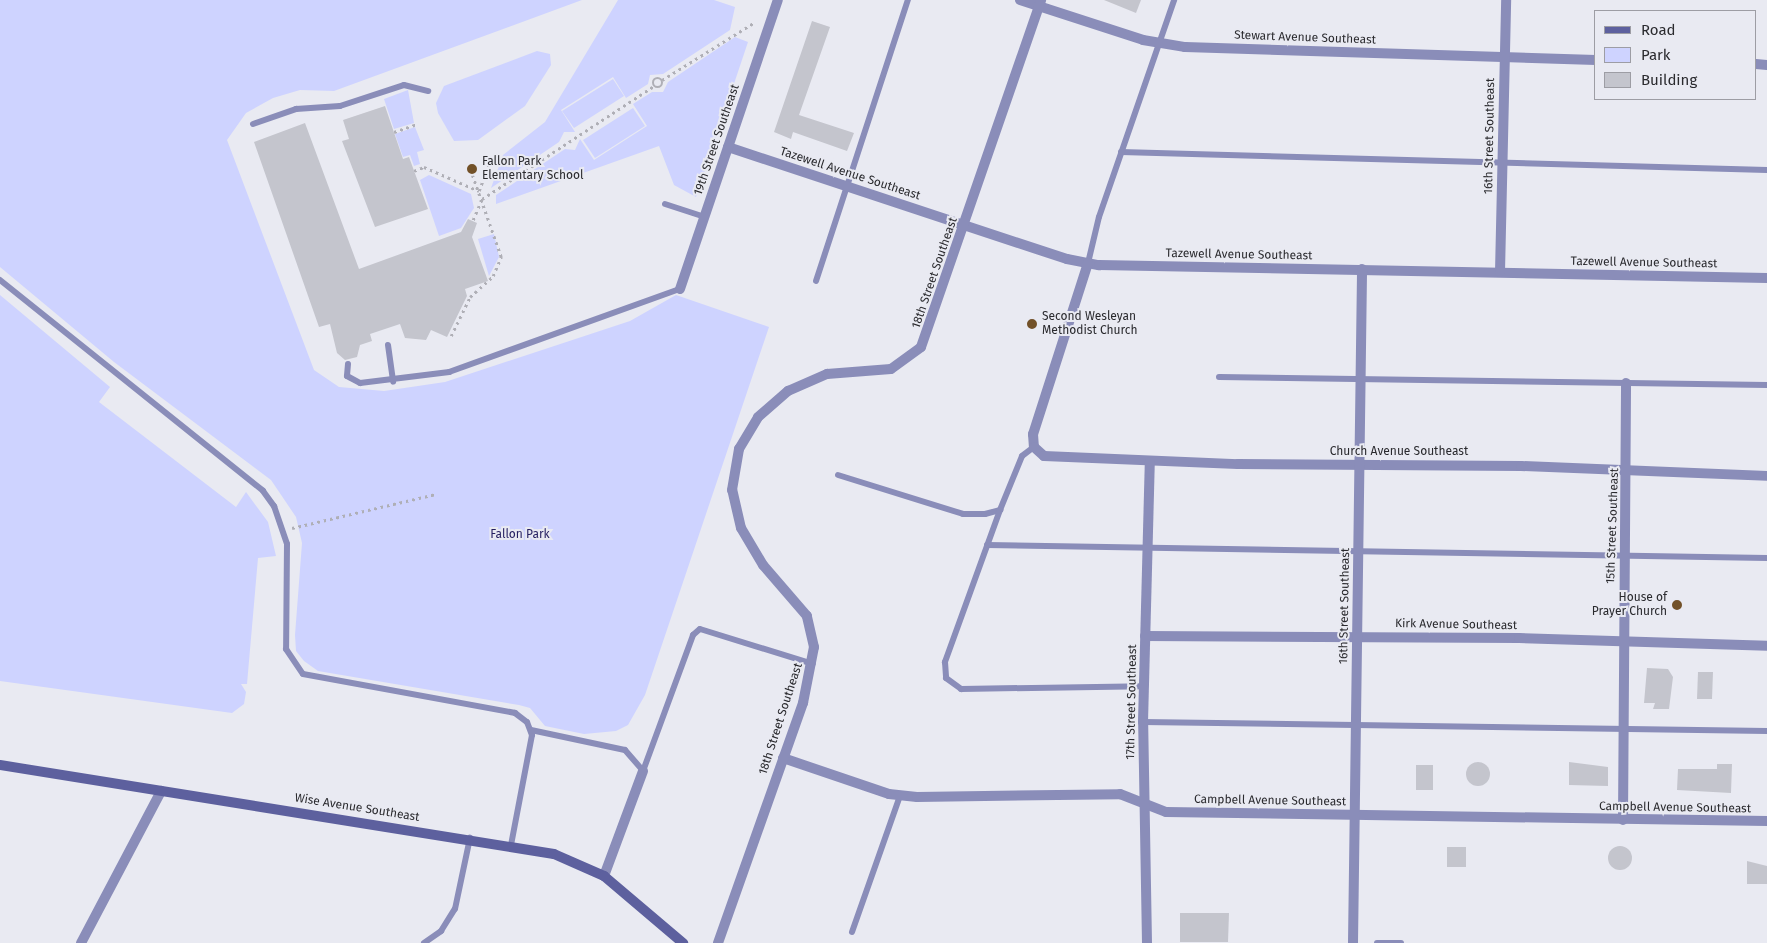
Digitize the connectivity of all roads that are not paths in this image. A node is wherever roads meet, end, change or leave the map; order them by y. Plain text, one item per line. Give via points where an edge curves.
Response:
1 (778, 0) edge
2 (908, 0) edge
3 (1020, 0) edge
4 (1174, 0) edge
5 (1506, 0) edge
6 (1040, 3) edge
7 (1158, 44) junction
8 (1504, 58) junction
9 (1594, 60) edge
10 (428, 91) dead end
11 (252, 124) dead end
12 (728, 147) junction
13 (1121, 152) junction
14 (1502, 165) junction
15 (1767, 170) edge
16 (847, 186) junction
17 (665, 204) dead end
18 (705, 217) junction
19 (965, 224) junction
20 (1088, 263) junction
21 (1362, 269) junction
22 (1500, 272) junction
23 (1767, 278) edge
24 (0, 280) edge
25 (816, 281) dead end
26 (680, 289) joint
27 (388, 345) dead end
28 (348, 364) dead end
29 (1219, 377) dead end
30 (1360, 378) junction
31 (393, 382) junction
32 (1626, 383) junction
33 (1767, 385) edge
34 (1034, 446) junction
35 (1150, 462) junction
36 (1359, 465) junction
37 (1628, 471) junction
38 (838, 475) dead end
39 (1767, 476) edge
40 (1000, 510) junction
41 (987, 545) junction
42 (1148, 548) junction
43 (1358, 551) junction
44 (1625, 556) junction
45 (1767, 558) edge
46 (1145, 636) junction
47 (1357, 636) junction
48 (1624, 642) junction
49 (1767, 646) edge
50 (813, 664) junction
51 (1144, 686) junction
52 (1143, 722) junction
53 (1354, 725) junction
54 (531, 730) junction
55 (1623, 730) junction
56 (1767, 731) edge
57 (783, 758) junction
58 (0, 765) edge
59 (643, 771) junction
60 (161, 791) junction
61 (900, 796) junction
62 (1144, 802) junction
63 (1356, 814) junction
64 (1623, 820) junction
65 (1767, 822) edge
66 (470, 838) junction
67 (511, 845) junction
68 (604, 876) junction
69 (852, 932) dead end
70 (81, 943) edge
71 (424, 943) edge
72 (683, 943) edge
73 (718, 943) edge
74 (1147, 943) edge
75 (1353, 943) edge
76 (1377, 943) edge
77 (1401, 943) edge

1 - 12 street, 19th Street Southeast
2 - 16 lane
3 - 6 street, Stewart Avenue Southeast
4 - 7 lane
5 - 8 street, 16th Street Southeast
6 - 7 street, Stewart Avenue Southeast
6 - 19 street, 18th Street Southeast
7 - 8 street, Stewart Avenue Southeast
7 - 13 lane
8 - 9 street, Stewart Avenue Southeast
8 - 14 street, 16th Street Southeast
10 - 11 lane via 404,86 340,106 296,109
12 - 16 street, Tazewell Avenue Southeast
12 - 18 street, 19th Street Southeast
13 - 14 lane
13 - 20 lane
14 - 15 lane
14 - 22 street, 16th Street Southeast
16 - 19 street, Tazewell Avenue Southeast
16 - 25 lane
17 - 18 lane
18 - 26 street, 19th Street Southeast
19 - 20 street, Tazewell Avenue Southeast
19 - 50 street, 18th Street Southeast via 926,336 912,358 891,369 827,374 788,390 758,418 739,449 732,490 741,528 763,566 807,616
20 - 21 street, Tazewell Avenue Southeast
20 - 34 street via 1033,434
21 - 22 street, Tazewell Avenue Southeast
21 - 30 street, 16th Street Southeast
22 - 23 street, Tazewell Avenue Southeast
24 - 54 lane via 130,388 250,478 274,506 284,531 289,564 284,640 289,658 304,674 514,713
26 - 31 lane via 449,372
27 - 31 lane
28 - 31 lane via 347,376 351,381
29 - 30 lane
30 - 32 lane
30 - 36 street, 16th Street Southeast
32 - 33 lane
32 - 37 street, 15th Street Southeast
34 - 35 street, Church Avenue Southeast via 1044,456 1057,458
34 - 40 lane via 1022,456
35 - 36 street, Church Avenue Southeast
35 - 42 street, 17th Street Southeast
36 - 37 street, Church Avenue Southeast
36 - 43 street, 16th Street Southeast
37 - 39 street, Church Avenue Southeast
37 - 44 street, 15th Street Southeast
38 - 40 lane via 963,514
40 - 41 lane
41 - 42 lane
41 - 51 lane via 945,662 946,678 953,686
42 - 43 lane
42 - 46 street, 17th Street Southeast
43 - 44 lane
43 - 47 street, 16th Street Southeast
44 - 45 lane
44 - 48 street, 15th Street Southeast
46 - 47 street, Kirk Avenue Southeast
46 - 51 street, 17th Street Southeast
47 - 48 street, Kirk Avenue Southeast
47 - 53 street, 16th Street Southeast
48 - 49 street, Kirk Avenue Southeast
48 - 55 street, 15th Street Southeast
50 - 57 street, 18th Street Southeast
50 - 59 lane via 700,629 693,635
51 - 52 street, 17th Street Southeast
52 - 53 lane
52 - 62 street, 17th Street Southeast
53 - 55 lane
53 - 63 street, 16th Street Southeast
54 - 59 lane via 625,750
54 - 67 lane
55 - 56 lane
55 - 64 street, 15th Street Southeast
57 - 61 street, Campbell Avenue Southeast
57 - 73 street, 18th Street Southeast
58 - 60 street, Wise Avenue Southeast
59 - 68 street
60 - 66 street, Wise Avenue Southeast
60 - 70 street
61 - 62 street, Campbell Avenue Southeast via 1120,794
61 - 69 lane
62 - 63 street, Campbell Avenue Southeast via 1166,812
62 - 74 street, 17th Street Southeast
63 - 64 street, Campbell Avenue Southeast
63 - 75 street, 16th Street Southeast
64 - 65 street, Campbell Avenue Southeast
66 - 67 street, Wise Avenue Southeast
66 - 71 lane via 455,909 441,931
67 - 68 street, Wise Avenue Southeast via 554,854
68 - 72 street, Wise Avenue Southeast
76 - 77 lane

